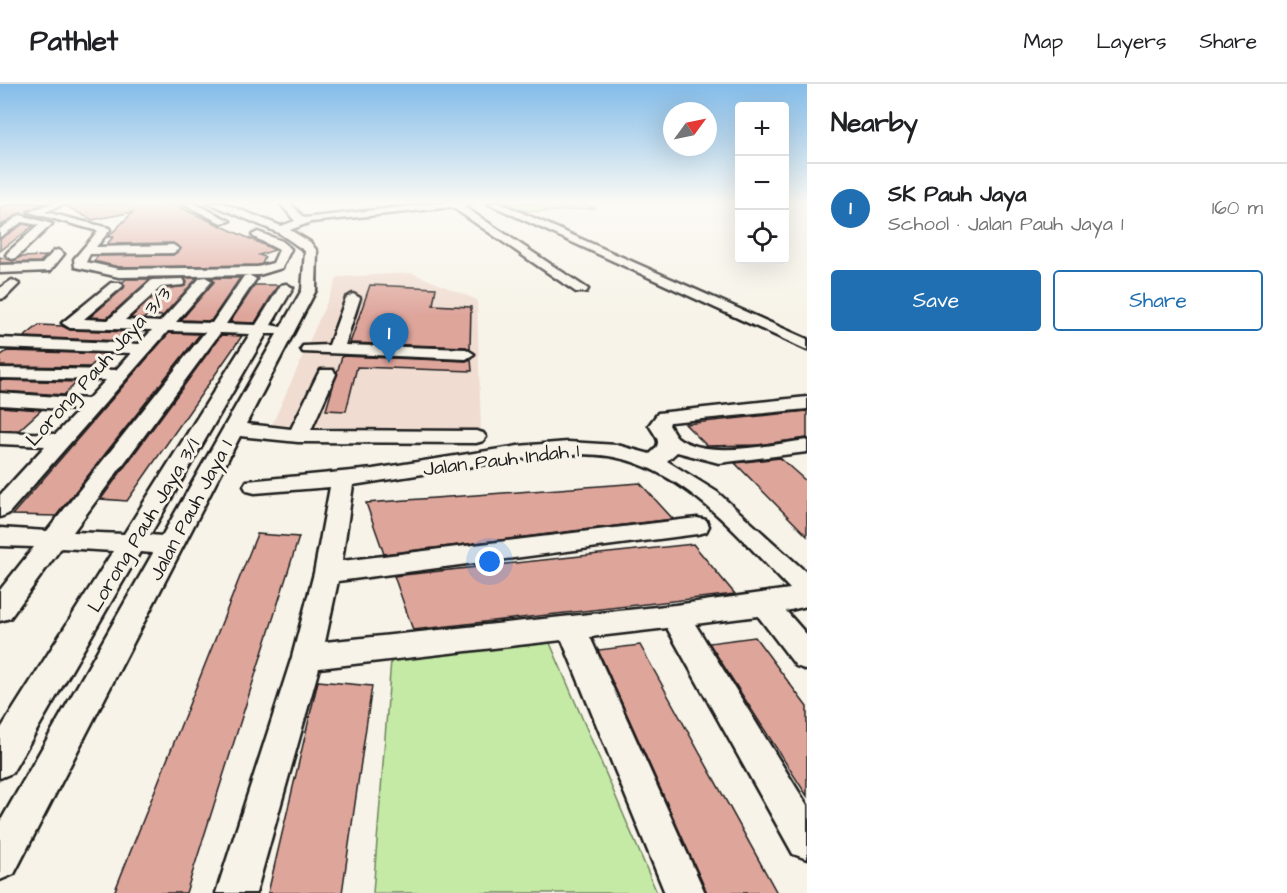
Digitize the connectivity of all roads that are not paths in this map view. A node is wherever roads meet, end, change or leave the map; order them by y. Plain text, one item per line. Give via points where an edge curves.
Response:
1 (26, 241) edge
2 (96, 241) edge
3 (273, 241) edge
4 (303, 241) edge
5 (508, 241) edge
6 (576, 241) edge
7 (172, 249) dead end
8 (88, 251) junction
9 (6, 256) edge
10 (0, 269) edge
11 (205, 281) junction
12 (6, 284) edge
13 (116, 286) dead end
14 (286, 288) dead end
15 (581, 290) dead end
16 (0, 295) edge
17 (353, 297) dead end
18 (112, 324) junction
19 (165, 326) junction
20 (216, 328) junction
21 (262, 329) junction
22 (287, 330) junction
23 (0, 343) edge
24 (807, 345) edge
25 (144, 349) junction
26 (309, 349) dead end
27 (335, 350) junction
28 (466, 354) dead end
29 (0, 373) edge
30 (327, 374) dead end
31 (120, 375) junction
32 (0, 399) edge
33 (807, 403) edge
34 (93, 405) junction
35 (233, 429) junction
36 (298, 436) junction
37 (476, 437) dead end
38 (0, 438) edge
39 (62, 440) junction
40 (669, 441) junction
41 (807, 446) edge
42 (653, 463) junction
43 (343, 479) junction
44 (10, 485) edge
45 (255, 486) dead end
46 (0, 509) edge
47 (697, 526) dead end
48 (0, 537) edge
49 (55, 540) junction
50 (132, 543) junction
51 (171, 545) junction
52 (327, 573) junction
53 (807, 589) edge
54 (807, 596) edge
55 (765, 604) junction
56 (0, 610) edge
57 (675, 616) junction
58 (572, 629) junction
59 (307, 657) junction
60 (807, 657) edge
61 (0, 761) edge
62 (807, 840) edge
63 (0, 860) edge
64 (236, 893) edge
65 (685, 893) edge

1 - 9 street
2 - 8 street
3 - 8 street via 285,249 278,265 259,271 119,273 79,264
4 - 22 street, Jalan Pauh Jaya 1 via 311,251 309,290
5 - 15 street
6 - 24 street
7 - 8 street
9 - 10 street via 58,254 46,268
11 - 18 street via 157,283
11 - 19 street, Lorong Pauh Jaya 3/3
11 - 20 street via 249,279
12 - 16 street
13 - 18 street via 70,323
14 - 21 street, Lorong Pauh Jaya 3/1
17 - 27 street
18 - 19 street
19 - 20 street
19 - 25 street, Lorong Pauh Jaya 3/3
20 - 21 street
20 - 49 street
21 - 22 street
21 - 50 street, Lorong Pauh Jaya 3/1
22 - 35 street, Jalan Pauh Jaya 1
23 - 25 street
25 - 31 street, Lorong Pauh Jaya 3/3
26 - 27 street
27 - 28 street
29 - 31 street
30 - 36 street
31 - 34 street, Lorong Pauh Jaya 3/3
32 - 34 street
33 - 40 street via 665,417 659,425
34 - 39 street, Lorong Pauh Jaya 3/3
35 - 36 street
35 - 51 street, Jalan Pauh Jaya 1
36 - 37 street
38 - 39 street
39 - 44 street, Lorong Pauh Jaya 3/3
40 - 41 street via 719,457
40 - 42 street via 664,455
42 - 43 street, Jalan Pauh Indah 1 via 602,448 562,448
42 - 53 street, Jalan Pauh Indah 1 via 712,499
43 - 45 street, Jalan Pauh Indah 1
43 - 52 street
44 - 46 street, Lorong Pauh Jaya 3/3
47 - 52 street
48 - 49 street
49 - 50 street
49 - 56 street
50 - 51 street
50 - 61 street, Lorong Pauh Jaya 3/1
51 - 63 street, Jalan Pauh Jaya 1
52 - 59 street
54 - 55 street
55 - 57 street
55 - 60 street
57 - 58 street
57 - 62 street
58 - 59 street
58 - 65 street
59 - 64 street

